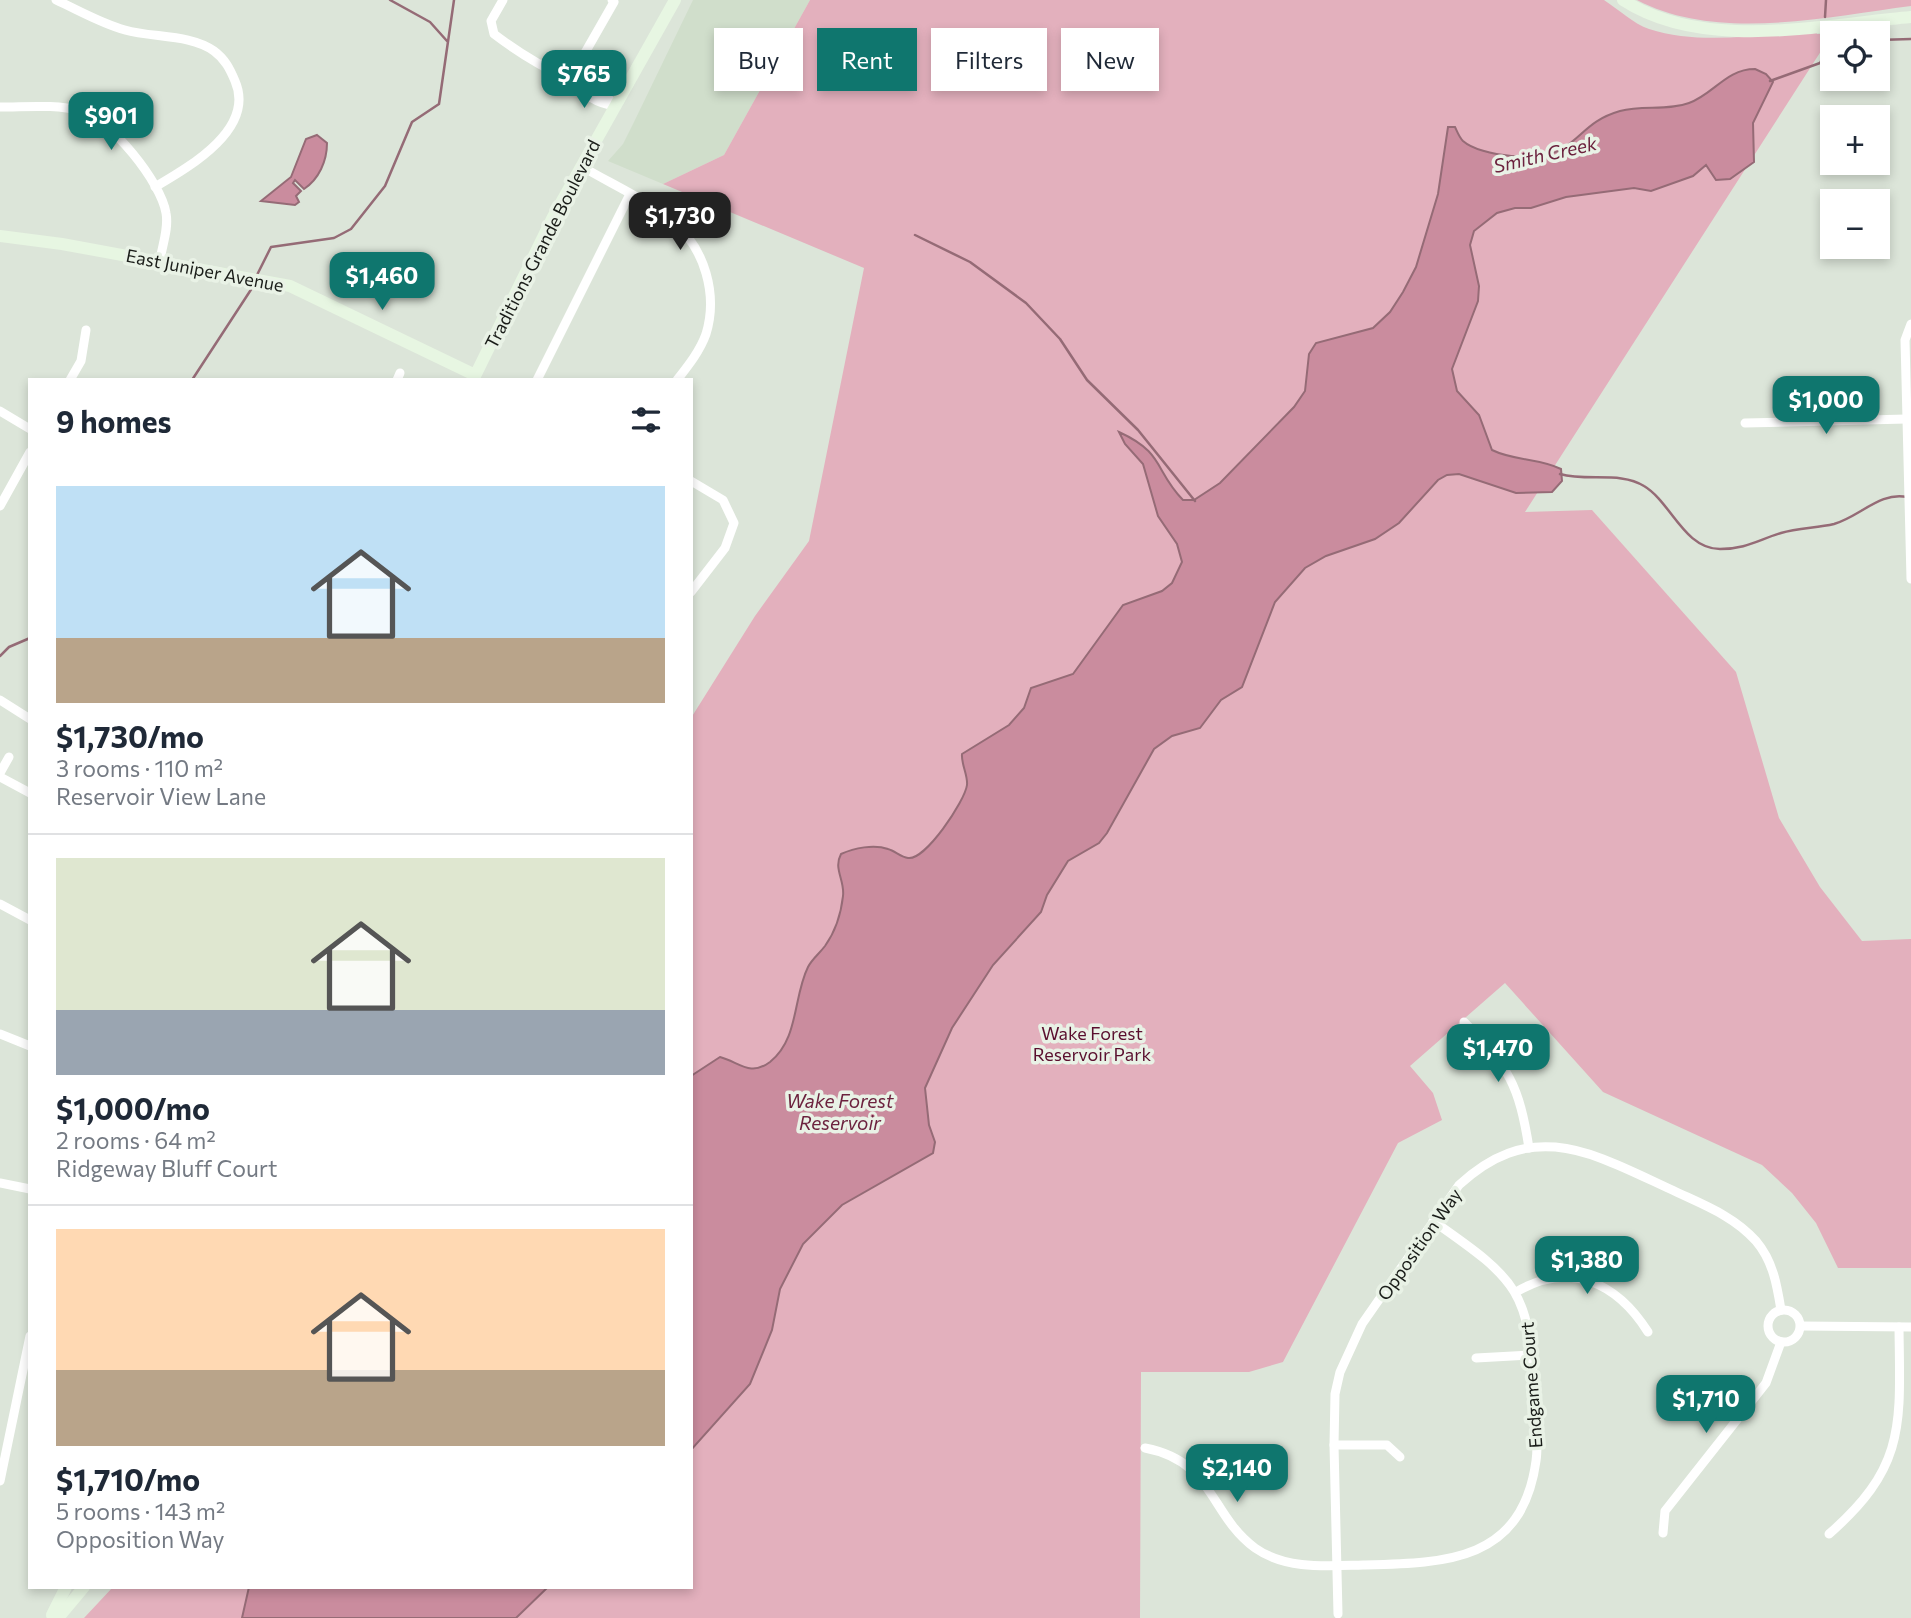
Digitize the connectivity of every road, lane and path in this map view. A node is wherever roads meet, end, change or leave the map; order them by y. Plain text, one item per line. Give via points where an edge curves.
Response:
1 (56, 0) edge
2 (503, 0) edge
3 (612, 0) edge
4 (676, 0) edge
5 (1623, 0) edge
6 (1911, 17) edge
7 (570, 79) junction
8 (616, 106) junction
9 (0, 107) edge
10 (581, 166) junction
11 (155, 187) junction
12 (630, 194) junction
13 (0, 236) edge
14 (160, 261) junction
15 (1911, 324) edge
16 (86, 330) dead end
17 (71, 378) edge
18 (474, 378) edge
19 (538, 378) edge
20 (678, 378) edge
21 (0, 411) edge
22 (1906, 419) junction
23 (1745, 423) dead end
24 (28, 428) edge
25 (28, 456) edge
26 (693, 482) edge
27 (0, 506) edge
28 (1911, 579) edge
29 (693, 589) edge
30 (0, 700) edge
31 (28, 718) edge
32 (9, 757) dead end
33 (0, 775) edge
34 (28, 792) edge
35 (0, 904) edge
36 (28, 919) edge
37 (1464, 1022) dead end
38 (0, 1034) edge
39 (28, 1045) edge
40 (1529, 1148) junction
41 (0, 1183) edge
42 (28, 1189) edge
43 (1433, 1222) junction
44 (1516, 1292) junction
45 (1781, 1310) junction
46 (1801, 1326) junction
47 (1899, 1327) junction
48 (1911, 1327) edge
49 (1648, 1332) dead end
50 (1781, 1342) junction
51 (28, 1346) edge
52 (1532, 1355) junction
53 (1476, 1357) dead end
54 (1334, 1445) junction
55 (1145, 1448) dead end
56 (1400, 1457) dead end
57 (0, 1481) edge
58 (1663, 1533) dead end
59 (1829, 1534) dead end
60 (1337, 1566) junction
61 (65, 1589) edge
62 (82, 1589) edge
63 (1338, 1614) dead end
64 (50, 1618) edge
65 (58, 1618) edge

1 - 11 street via 124,30 195,43 213,50 228,65 238,88 233,122 219,142
2 - 7 street via 491,21 494,34
3 - 7 street
4 - 8 main road, Traditions Grande Boulevard
5 - 6 main road via 1675,25 1730,32
7 - 8 street via 587,84
8 - 10 main road, Traditions Grande Boulevard
9 - 11 street via 63,107 85,112 115,133
10 - 12 street
10 - 18 main road, Traditions Grande Boulevard
11 - 14 street via 166,216
12 - 19 street
12 - 20 street via 682,230 705,270 710,299 706,334
13 - 14 main road, East Juniper Avenue
14 - 18 main road, East Juniper Avenue via 277,283 320,299
15 - 22 street via 1905,340
16 - 17 street via 81,361
21 - 24 street
22 - 23 street
22 - 28 street
25 - 27 street
26 - 29 street via 723,500 734,523 725,548
30 - 31 street
32 - 33 street
33 - 34 street
35 - 36 street
37 - 40 street via 1510,1075 1521,1101
38 - 39 street
40 - 43 street, Opposition Way via 1479,1166
40 - 45 street, Opposition Way via 1560,1146 1592,1153 1734,1219 1757,1242 1775,1273
41 - 42 street
43 - 44 street, Endgame Court via 1489,1260
43 - 54 street, Opposition Way via 1348,1349 1335,1394
44 - 49 street via 1552,1278 1593,1282 1617,1293
44 - 52 street, Endgame Court via 1527,1316
45 - 46 street via 1795,1314
45 - 50 street via 1772,1315 1768,1325 1770,1335
46 - 47 street
46 - 50 street via 1794,1339
47 - 48 street
47 - 59 street via 1898,1430 1877,1484 1856,1511
50 - 58 street via 1766,1383 1665,1511
51 - 57 street
52 - 53 street
52 - 60 street, Endgame Court via 1537,1459 1528,1498 1514,1521 1490,1544 1450,1560
54 - 56 street via 1387,1445
54 - 60 street, Opposition Way
55 - 60 street, Endgame Court via 1168,1452 1192,1468 1254,1547 1291,1563
60 - 63 street, Opposition Way
61 - 64 main road
62 - 65 main road

